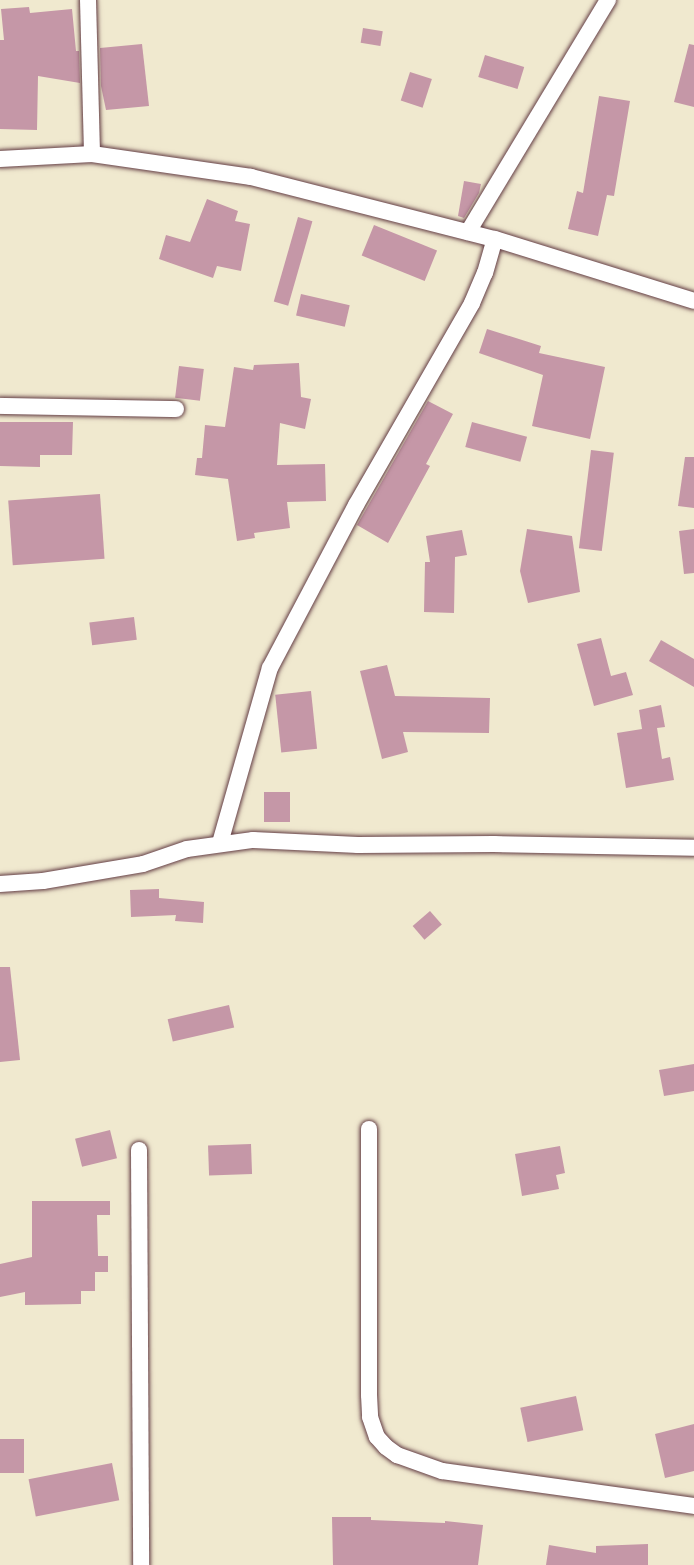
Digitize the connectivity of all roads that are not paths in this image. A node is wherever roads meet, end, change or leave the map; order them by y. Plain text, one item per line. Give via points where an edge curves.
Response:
1 (88, 0) edge
2 (608, 0) edge
3 (92, 154) junction
4 (0, 159) edge
5 (468, 232) junction
6 (495, 239) junction
7 (694, 301) edge
8 (0, 406) edge
9 (176, 409) dead end
10 (220, 843) junction
11 (694, 848) edge
12 (0, 884) edge
13 (369, 1129) dead end
14 (140, 1150) dead end
15 (694, 1506) edge
16 (141, 1565) edge

1 - 3 street
2 - 5 street
3 - 4 street
3 - 5 street via 251,177
5 - 6 street
6 - 7 street
6 - 10 street via 472,303 356,505 270,668
8 - 9 street
10 - 11 street via 254,840 358,845
10 - 12 street via 143,864
13 - 15 street via 369,1395 370,1417 377,1437 405,1459 442,1471
14 - 16 street

